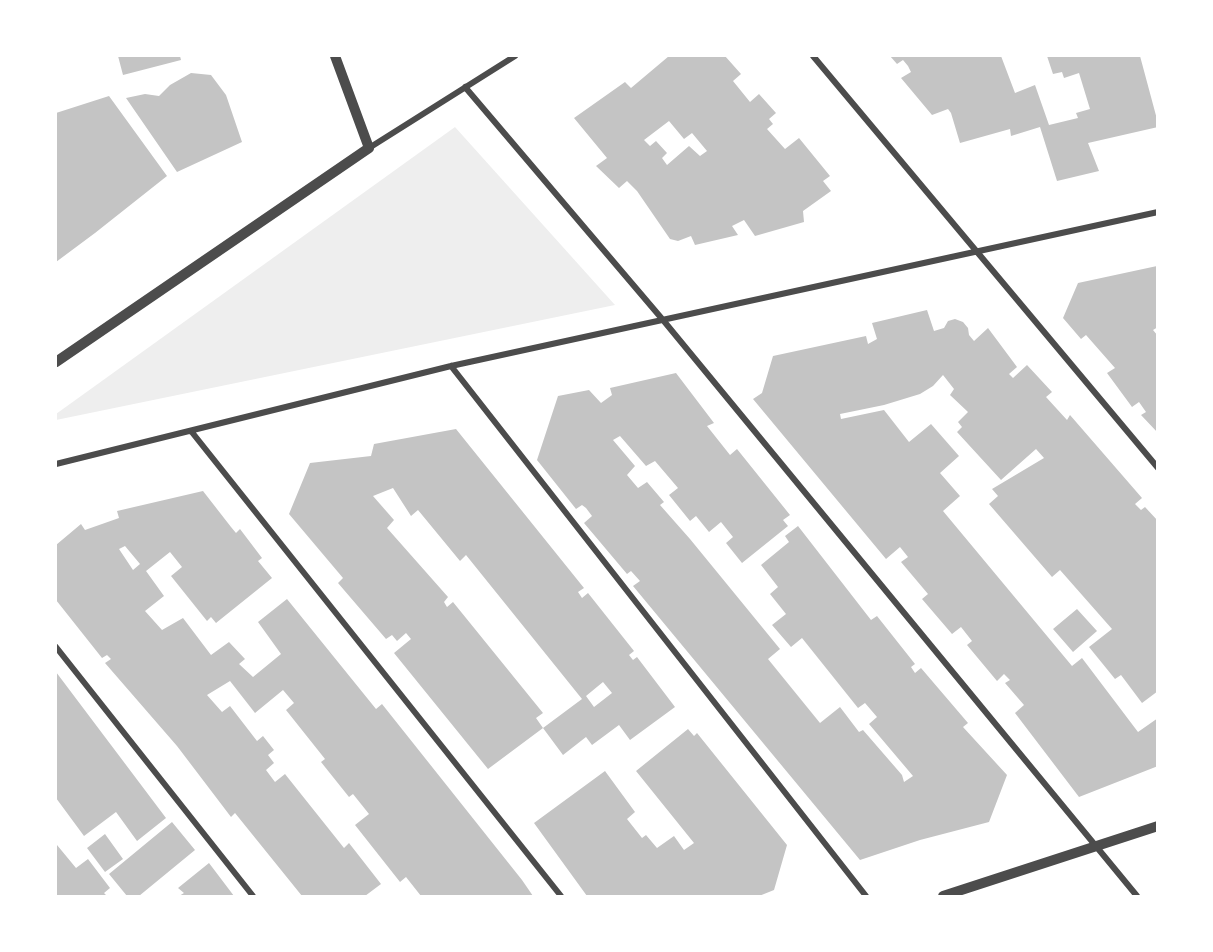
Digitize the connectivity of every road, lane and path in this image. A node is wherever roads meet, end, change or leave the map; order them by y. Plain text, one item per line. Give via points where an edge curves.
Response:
1 (335, 56) edge
2 (515, 56) edge
3 (813, 56) edge
4 (465, 87) junction
5 (369, 148) junction
6 (1158, 212) edge
7 (976, 252) junction
8 (663, 320) junction
9 (56, 362) edge
10 (451, 366) junction
11 (191, 431) junction
12 (56, 464) edge
13 (1158, 468) edge
14 (56, 647) edge
15 (1158, 826) edge
16 (1096, 846) junction
17 (253, 897) edge
18 (561, 897) edge
19 (866, 897) edge
20 (943, 897) edge
21 (1137, 897) edge

1 - 5 street
2 - 4 street
3 - 7 street
4 - 5 street
4 - 8 street
5 - 9 street
6 - 7 street
7 - 8 street
7 - 13 street
8 - 10 street
8 - 16 street
10 - 11 street
10 - 19 street
11 - 12 street
11 - 18 street
14 - 17 street
15 - 16 street
16 - 20 street
16 - 21 street

